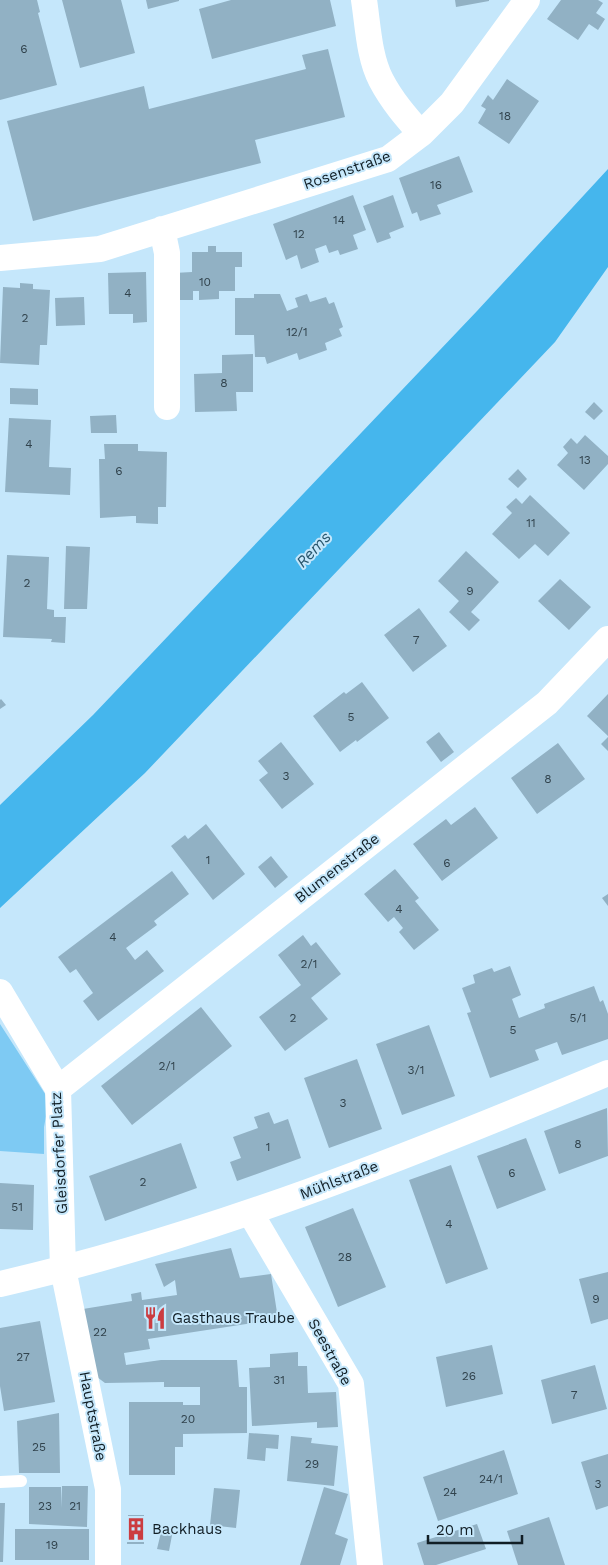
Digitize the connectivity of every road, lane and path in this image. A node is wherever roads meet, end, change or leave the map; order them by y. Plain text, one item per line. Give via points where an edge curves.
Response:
1 (364, 0) edge
2 (527, 0) edge
3 (421, 134) junction
4 (162, 229) junction
5 (0, 258) edge
6 (167, 406) dead end
7 (608, 640) edge
8 (0, 992) edge
9 (608, 1073) edge
10 (58, 1088) junction
11 (251, 1214) junction
12 (63, 1270) junction
13 (0, 1284) edge
14 (21, 1481) dead end
15 (0, 1482) edge
16 (108, 1565) edge
17 (370, 1565) edge

1 - 3 street via 372,50 381,79 398,107
2 - 3 street, Rosenstraße via 452,103
3 - 4 street, Rosenstraße via 388,159
4 - 5 street, Rosenstraße via 100,248
4 - 6 street via 167,253
7 - 10 street, Blumenstraße via 548,703
8 - 10 street, Gleisdorfer Platz
9 - 11 street, Mühlstraße
10 - 12 street, Gleisdorfer Platz
11 - 12 street, Mühlstraße
11 - 17 street, Seestraße via 350,1384
12 - 13 street, Mühlstraße
12 - 16 street, Hauptstraße via 108,1489
14 - 15 lane

